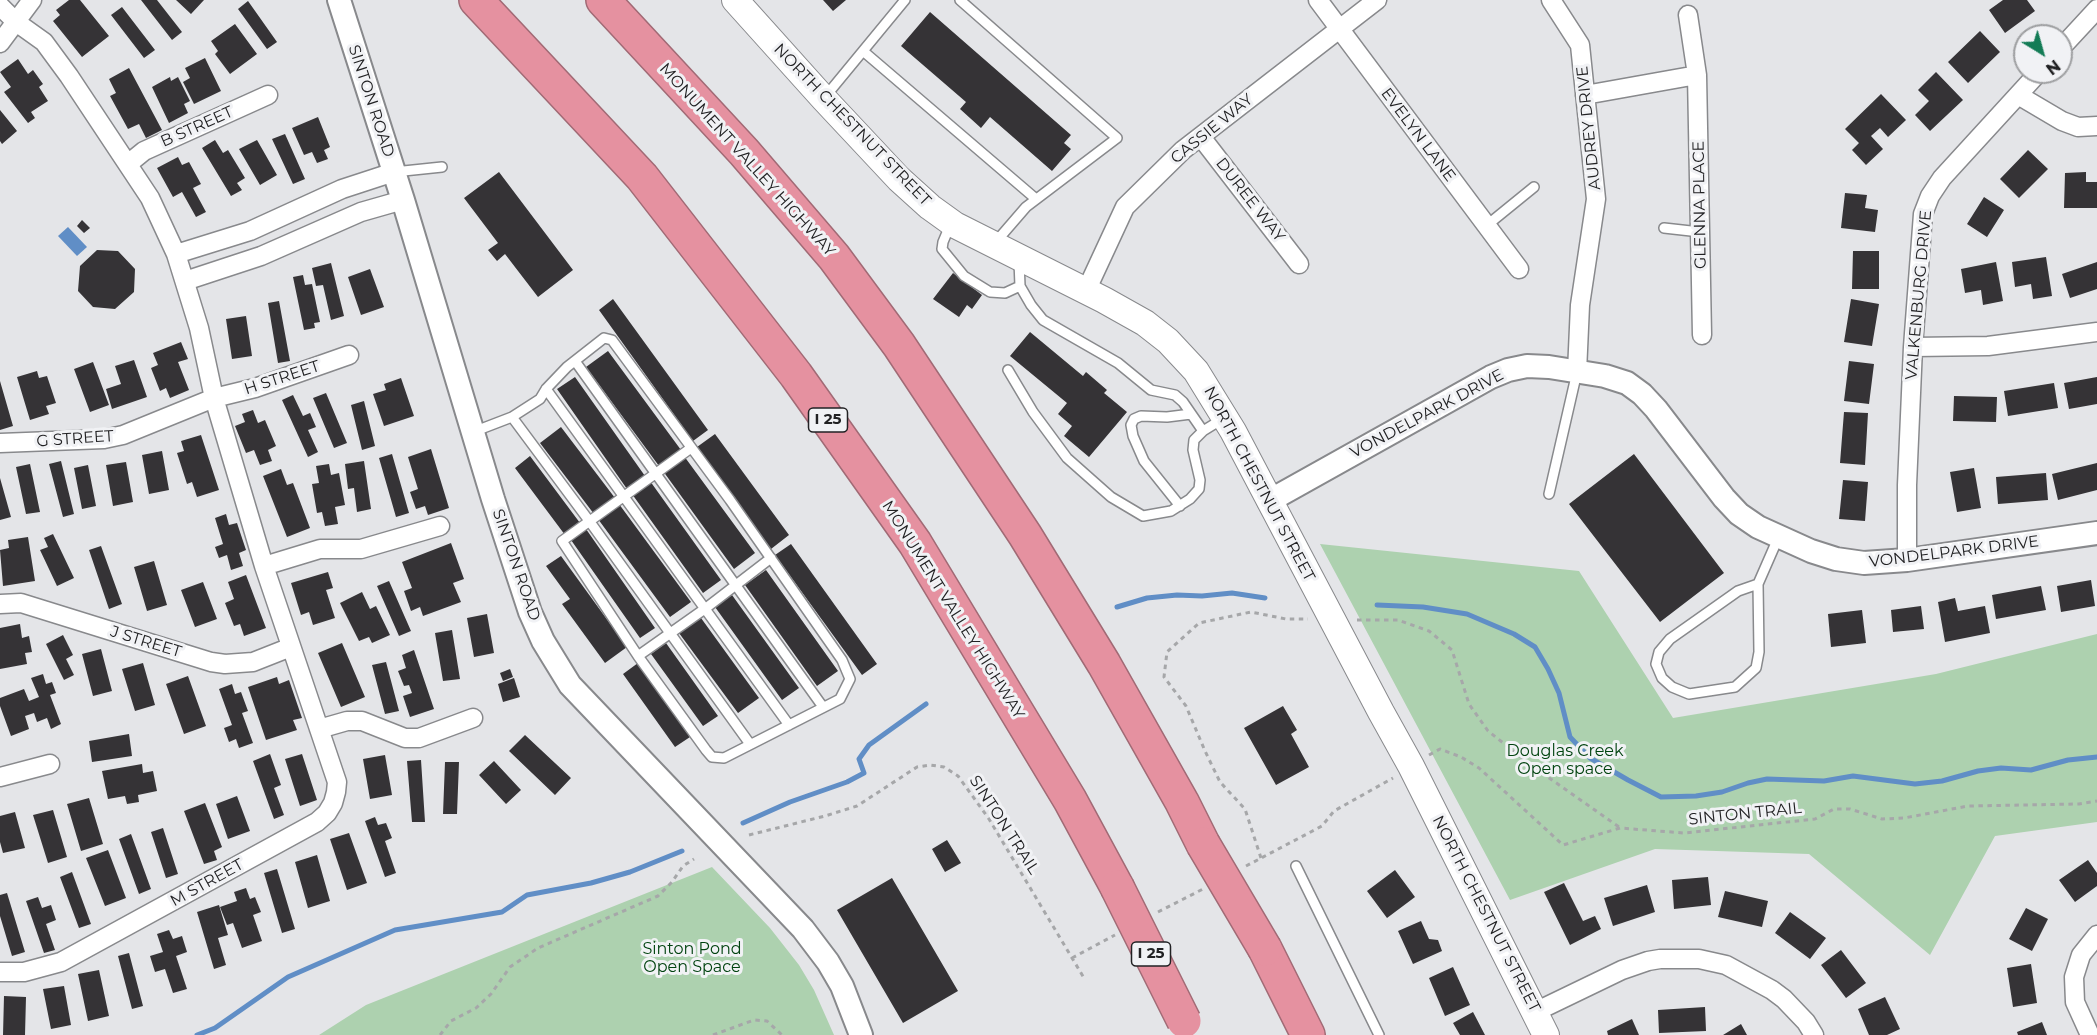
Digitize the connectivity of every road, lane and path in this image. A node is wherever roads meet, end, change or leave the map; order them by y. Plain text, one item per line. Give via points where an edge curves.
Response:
1 (32, 0) edge
2 (339, 0) edge
3 (476, 0) edge
4 (603, 0) edge
5 (735, 0) edge
6 (905, 0) edge
7 (960, 0) edge
8 (1317, 0) edge
9 (1377, 0) edge
10 (1551, 0) edge
11 (0, 6) edge
12 (2097, 9) edge
13 (1688, 15) dead end
14 (16, 22) junction
15 (1340, 30) junction
16 (2073, 35) edge
17 (0, 43) edge
18 (863, 51) junction
19 (1697, 75) junction
20 (2028, 84) edge
21 (268, 95) dead end
22 (1585, 95) junction
23 (2018, 95) junction
24 (824, 99) junction
25 (2097, 126) edge
26 (1201, 136) junction
27 (128, 164) junction
28 (442, 167) dead end
29 (394, 172) junction
30 (1534, 187) dead end
31 (1036, 199) junction
32 (403, 200) junction
33 (951, 222) junction
34 (1486, 226) junction
35 (1664, 228) dead end
36 (1700, 232) junction
37 (993, 245) junction
38 (176, 254) junction
39 (1018, 257) junction
40 (1299, 264) dead end
41 (1519, 269) dead end
42 (185, 281) junction
43 (1020, 286) junction
44 (1086, 291) junction
45 (2097, 332) edge
46 (1702, 335) dead end
47 (1913, 346) junction
48 (349, 355) dead end
49 (574, 361) junction
50 (1008, 370) dead end
51 (1577, 372) junction
52 (546, 389) junction
53 (214, 398) junction
54 (1191, 414) junction
55 (512, 417) junction
56 (1226, 417) junction
57 (1203, 431) junction
58 (473, 432) junction
59 (0, 442) edge
60 (691, 448) junction
61 (655, 474) junction
62 (1549, 494) dead end
63 (624, 497) junction
64 (1269, 501) junction
65 (1180, 506) junction
66 (590, 522) junction
67 (440, 526) dead end
68 (2097, 533) edge
69 (1779, 537) junction
70 (771, 558) junction
71 (1907, 560) junction
72 (264, 566) junction
73 (1758, 584) junction
74 (735, 586) junction
75 (0, 604) edge
76 (705, 608) junction
77 (1308, 619) dead end
78 (1355, 620) dead end
79 (669, 633) junction
80 (291, 647) junction
81 (638, 656) junction
82 (823, 707) junction
83 (472, 718) dead end
84 (789, 725) junction
85 (319, 729) junction
86 (750, 744) junction
87 (1428, 756) dead end
88 (50, 764) dead end
89 (0, 777) edge
90 (2097, 801) edge
91 (1620, 828) junction
92 (749, 835) dead end
93 (1261, 858) dead end
94 (694, 859) dead end
95 (1296, 866) dead end
96 (2097, 935) edge
97 (0, 972) edge
98 (1084, 978) dead end
99 (1541, 1024) edge
100 (1188, 1028) edge
101 (440, 1035) edge
102 (714, 1035) edge
103 (782, 1035) edge
104 (861, 1035) edge
105 (1308, 1035) edge
106 (1378, 1035) edge
107 (1814, 1035) edge
108 (2090, 1035) edge

1 - 14 street
2 - 29 street, SINTON ROAD
3 - 100 highway, MONUMENT VALLEY HIGHWAY / I 25, bridge via 642,177 796,375 915,543 1070,800
4 - 105 highway, MONUMENT VALLEY HIGHWAY, bridge via 744,152 834,257 899,345 1025,535 1104,664 1265,949
5 - 24 main road, NORTH CHESTNUT STREET
6 - 18 lane
7 - 31 lane via 1117,138
8 - 15 street, EVELYN LANE
9 - 15 street, CASSIE WAY
10 - 22 street, AUDREY DRIVE via 1580,45
11 - 14 street, M STREET
12 - 16 street
13 - 19 street, GLENNA PLACE
14 - 17 street
14 - 27 street, M STREET via 44,42
15 - 26 street, CASSIE WAY
15 - 34 street, EVELYN LANE
18 - 24 lane
18 - 31 lane
19 - 22 street
19 - 36 street, GLENNA PLACE
20 - 23 street, VALKENBURG DRIVE
21 - 27 street, B STREET via 144,151
22 - 51 street, AUDREY DRIVE via 1596,199 1580,305
23 - 25 street via 2061,121 2078,127
23 - 47 street, VALKENBURG DRIVE via 1930,196 1923,214
24 - 33 main road, NORTH CHESTNUT STREET via 909,189
26 - 40 street, DUREE WAY
26 - 44 street, CASSIE WAY via 1125,207
27 - 38 street, M STREET via 150,198
28 - 29 lane
29 - 32 street, SINTON ROAD
29 - 38 street via 342,189 250,231
30 - 34 lane
31 - 37 lane
32 - 42 street via 361,212 261,256
32 - 58 street, SINTON ROAD
33 - 37 main road, NORTH CHESTNUT STREET
33 - 43 lane via 942,249 964,276 990,292 1005,293
34 - 41 street, EVELYN LANE
35 - 36 lane
36 - 46 street, GLENNA PLACE
37 - 39 main road, NORTH CHESTNUT STREET
38 - 42 street, M STREET
39 - 43 lane
39 - 44 main road, NORTH CHESTNUT STREET
42 - 53 street, M STREET
43 - 54 lane via 1043,320 1119,363 1151,390 1175,395
44 - 56 main road, NORTH CHESTNUT STREET via 1145,323 1168,341 1196,371
45 - 47 street via 1988,346
47 - 71 street, VALKENBURG DRIVE
48 - 53 street, H STREET
49 - 52 lane
49 - 60 lane via 604,338 612,340
49 - 61 lane
50 - 65 lane via 1067,458 1111,497 1143,516
51 - 62 lane
51 - 64 street, VONDELPARK DRIVE via 1527,366 1491,377
51 - 69 street, VONDELPARK DRIVE via 1627,383 1642,394 1739,514
52 - 55 lane via 540,399
52 - 63 lane
53 - 59 street, G STREET via 104,439
53 - 72 street, M STREET
54 - 57 lane
54 - 65 lane via 1141,416 1131,425 1144,461
55 - 58 lane
55 - 66 lane
56 - 57 lane
56 - 64 main road, NORTH CHESTNUT STREET
57 - 65 lane via 1194,440 1193,450 1199,489
58 - 104 street, SINTON ROAD via 530,612 558,667 570,685 802,929 842,986
60 - 61 lane
60 - 70 lane
61 - 63 lane
61 - 74 lane
63 - 66 lane
63 - 76 lane
64 - 99 main road, NORTH CHESTNUT STREET via 1411,766
66 - 79 lane
66 - 81 lane via 562,541
67 - 72 street via 361,549 320,549
68 - 71 street, VONDELPARK DRIVE
69 - 71 street, VONDELPARK DRIVE via 1836,559 1864,563
69 - 73 lane
70 - 74 lane
70 - 82 lane via 848,670 846,691 840,699
72 - 80 street, M STREET
73 - 73 lane via 1756,668 1735,687 1689,694 1671,687 1656,664 1659,652 1670,639 1738,591
74 - 76 lane
74 - 82 lane
75 - 80 street, J STREET via 21,603 211,662 253,662
76 - 79 lane
76 - 84 lane
77 - 93 path via 1251,612 1199,623 1167,652 1164,677 1186,706 1220,782 1245,809
78 - 91 path via 1398,620 1429,631 1452,650 1469,704 1488,731
79 - 81 lane
79 - 86 lane
80 - 85 street, M STREET
81 - 86 lane via 712,757 724,758
82 - 84 lane
83 - 85 street via 419,738 405,738 362,721
84 - 86 lane
85 - 97 street, M STREET via 337,782 333,803 317,822 61,962 24,972
87 - 91 path, SINTON TRAIL via 1440,749 1461,757 1563,845
88 - 89 street
90 - 91 path, SINTON TRAIL via 1968,807 1882,819 1850,809 1834,809 1815,819 1684,833
92 - 98 path, SINTON TRAIL via 857,806 917,767 944,767 958,776 989,819
94 - 101 path via 683,866 658,896 538,948 510,967 491,994 476,1008 451,1021
95 - 106 lane
96 - 108 street via 2081,954 2074,977 2075,1002
99 - 107 street via 1622,970 1660,958 1699,959 1726,965 1772,990 1806,1022
102 - 103 path via 754,1020 767,1021

